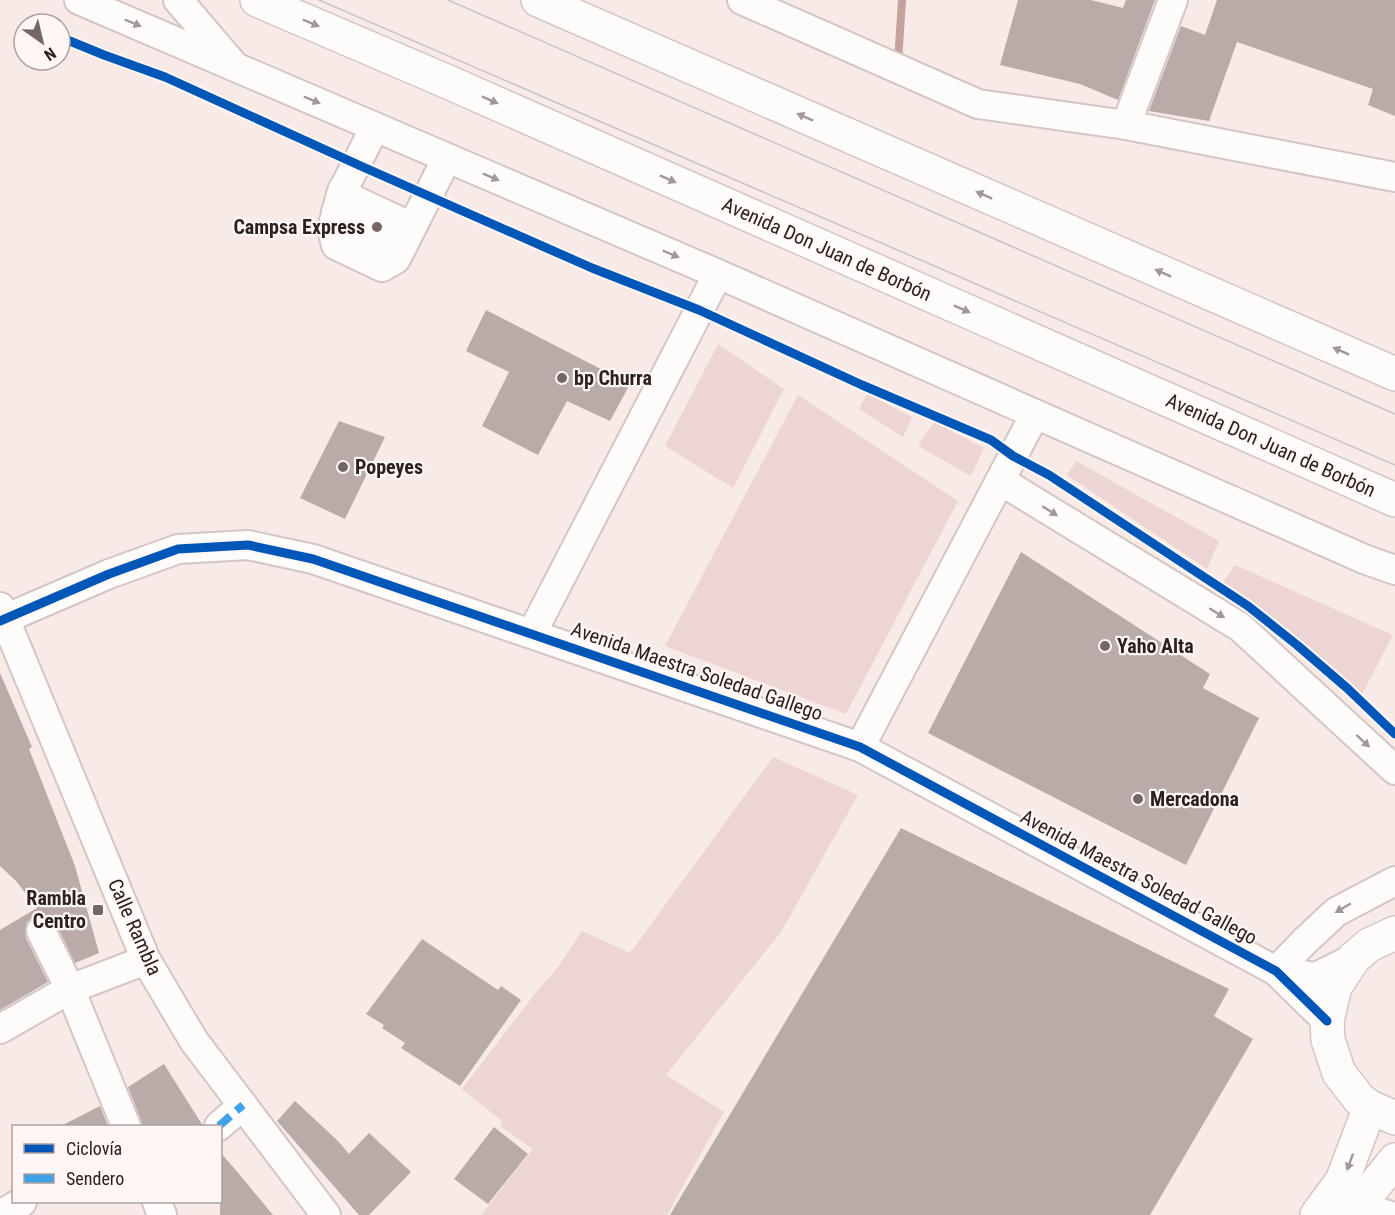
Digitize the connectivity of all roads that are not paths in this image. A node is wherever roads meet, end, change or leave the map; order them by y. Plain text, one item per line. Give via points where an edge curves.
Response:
1 (79, 0) edge
2 (178, 0) edge
3 (257, 0) edge
4 (538, 0) edge
5 (742, 0) edge
6 (1173, 0) edge
7 (236, 67) junction
8 (1126, 124) junction
9 (375, 127) junction
10 (447, 158) junction
11 (1395, 177) edge
12 (340, 201) junction
13 (407, 237) junction
14 (718, 274) junction
15 (1395, 375) edge
16 (1035, 414) junction
17 (1001, 481) junction
18 (1395, 500) edge
19 (1395, 570) edge
20 (1, 615) edge
21 (532, 633) junction
22 (860, 747) junction
23 (1395, 770) edge
24 (1395, 881) edge
25 (41, 931) dead end
26 (1395, 933) edge
27 (1354, 958) junction
28 (146, 960) junction
29 (1276, 972) junction
30 (70, 989) junction
31 (1327, 1021) junction
32 (0, 1029) edge
33 (243, 1105) junction
34 (1382, 1112) edge
35 (126, 1125) edge
36 (220, 1125) edge
37 (1395, 1160) edge
38 (20, 1203) edge
39 (1365, 1212) edge
40 (0, 1215) edge
41 (326, 1215) edge
42 (1317, 1215) edge

1 -> 7 street
2 - 7 street
3 -> 18 main road, Avenida Don Juan de Borbón
15 -> 4 main road
5 - 8 street via 978,104
6 - 8 street
7 -> 9 street
8 - 11 street
9 - 10 street
9 - 12 street
10 - 13 street
10 -> 14 street
12 - 13 street via 354,200
12 - 13 street via 332,229 336,245 382,267 396,260
14 - 16 street
14 - 21 street
16 - 17 street
16 - 19 street
17 - 22 street
17 -> 23 street via 1240,627
20 - 21 street, Avenida Maestra Soledad Gallego via 178,549 248,545 313,559
20 - 28 street, Calle Rambla
21 - 22 street, Avenida Maestra Soledad Gallego
22 - 29 street, Avenida Maestra Soledad Gallego
24 -> 29 street via 1336,912
25 - 30 street
26 - 27 main road via 1369,945
27 - 29 street, Avenida Maestra Soledad Gallego via 1316,977
27 - 31 main road via 1335,987
28 - 30 street
28 - 33 street, Calle Rambla via 194,1041
29 - 31 street, Avenida Maestra Soledad Gallego
30 - 32 street
30 - 35 street
31 - 34 main road via 1328,1040 1339,1073 1360,1100
33 - 36 street
33 - 41 street, Calle Rambla
34 -> 42 main road
37 - 39 main road
38 - 40 street

